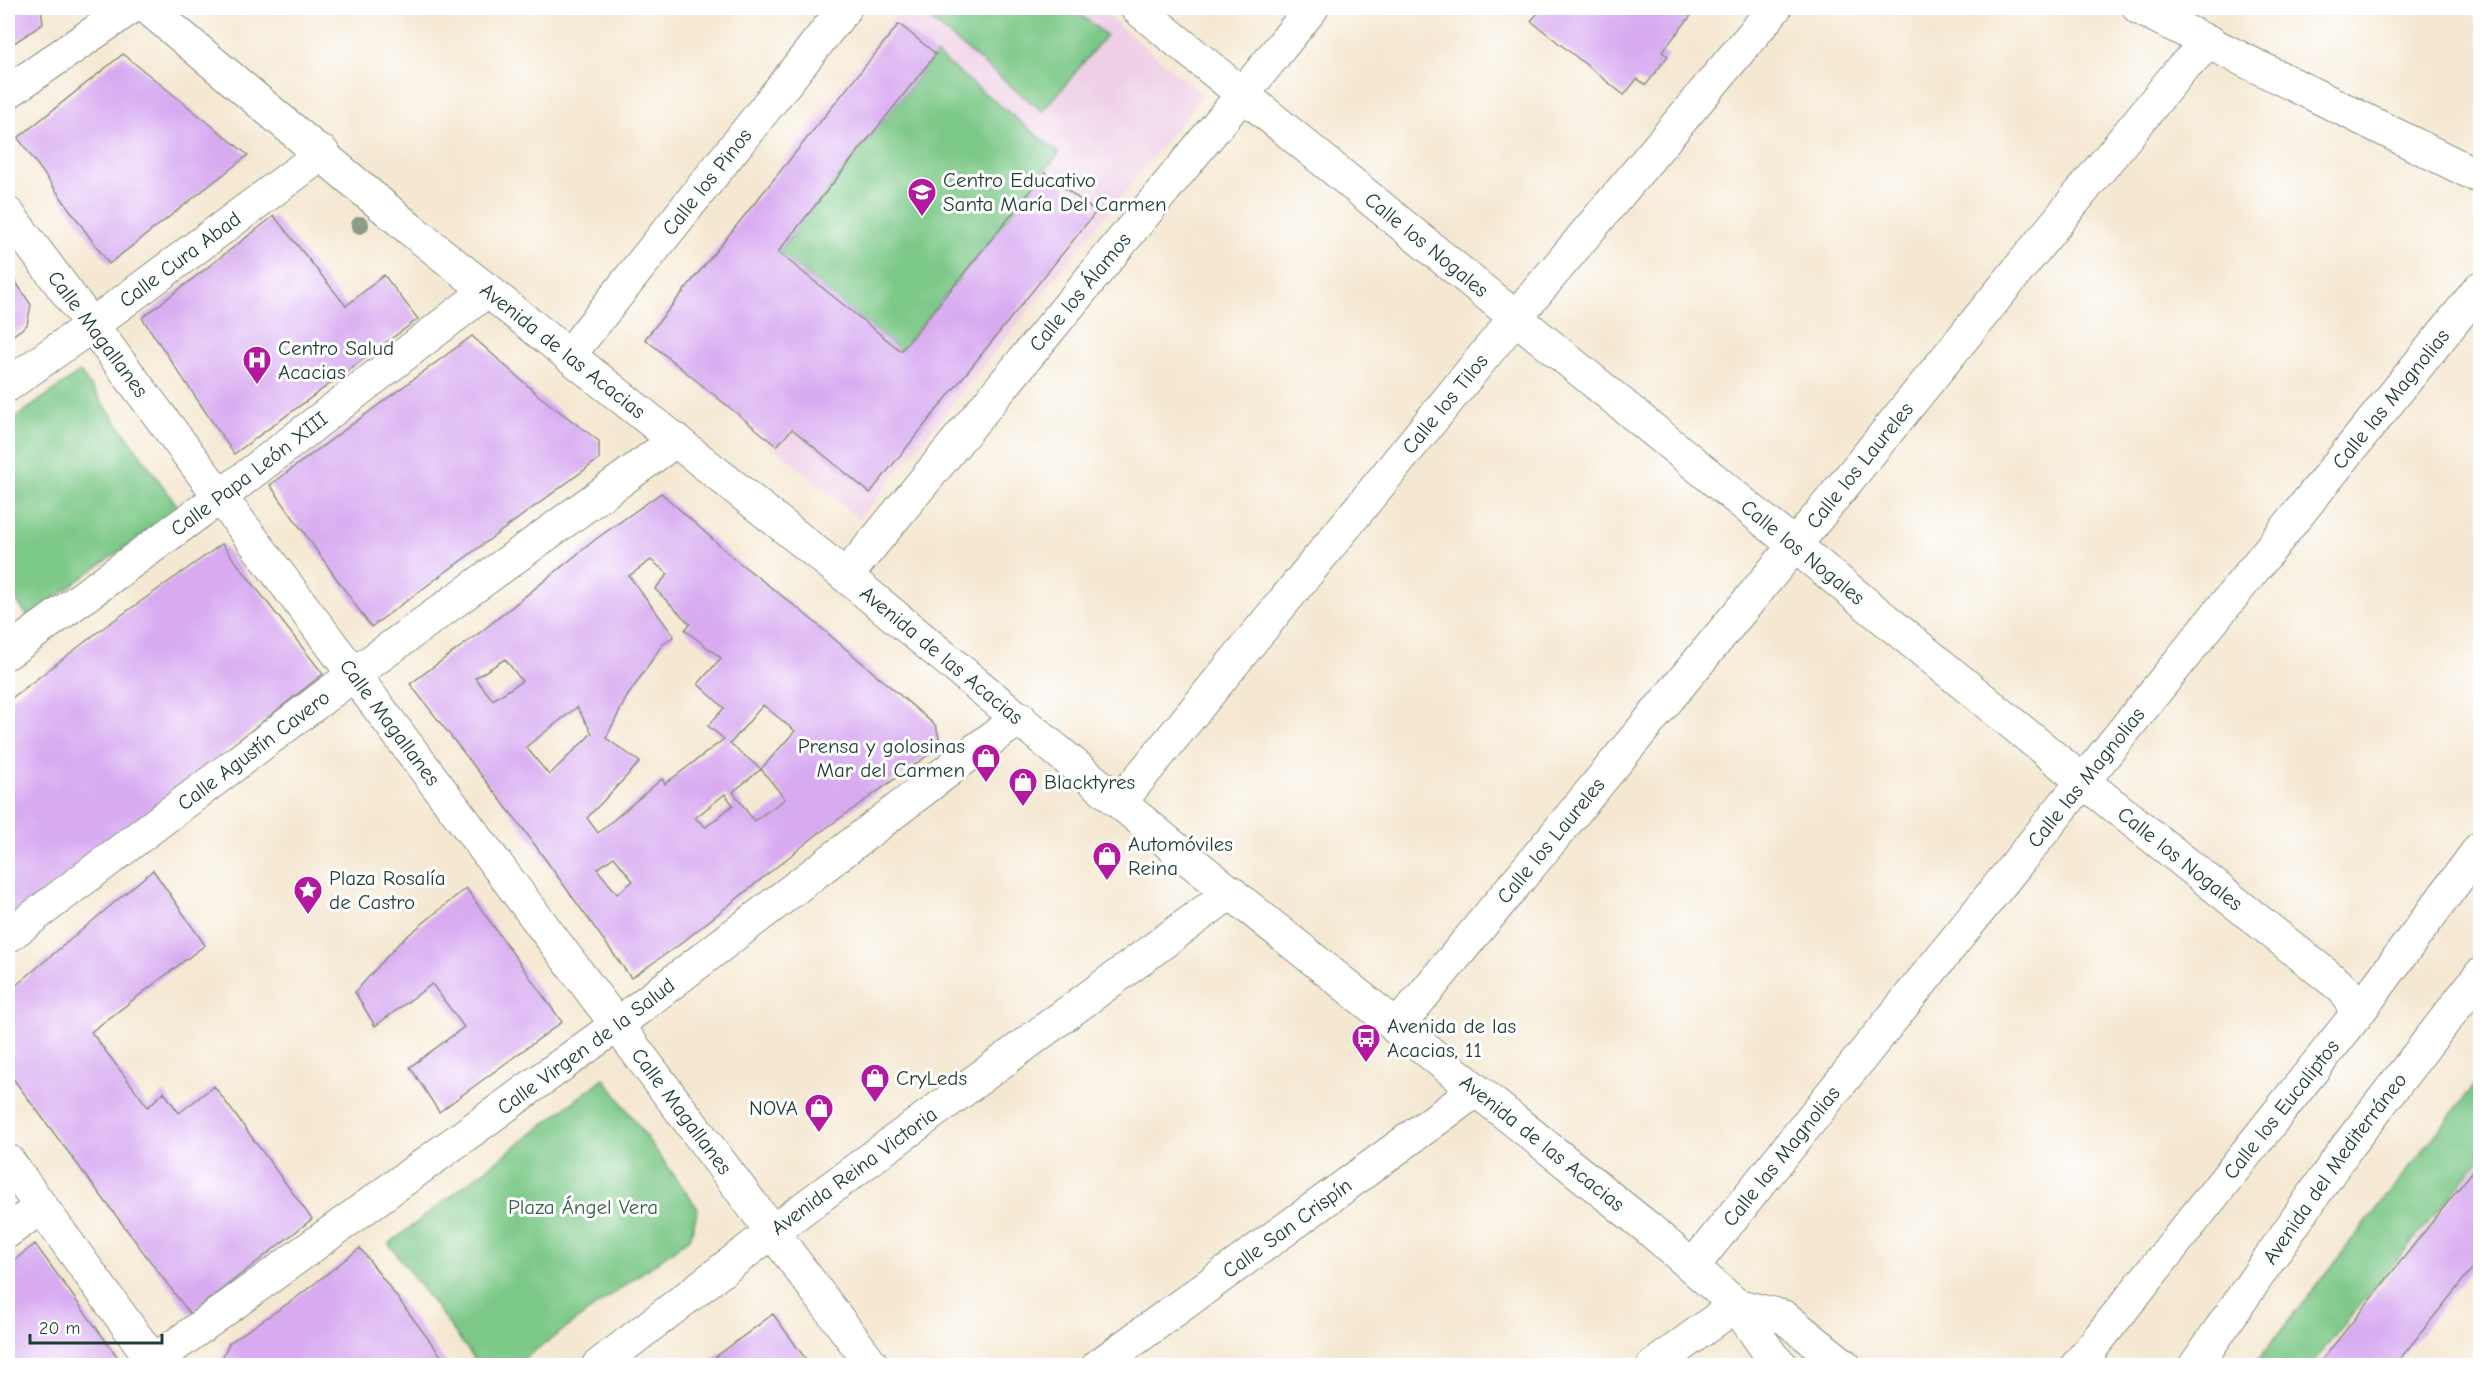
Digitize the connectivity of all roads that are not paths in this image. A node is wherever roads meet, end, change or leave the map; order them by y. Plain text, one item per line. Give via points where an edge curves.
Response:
1 (130, 8) edge
2 (148, 8) edge
3 (845, 8) edge
4 (1137, 8) edge
5 (1312, 8) edge
6 (1775, 8) edge
7 (2139, 8) edge
8 (2210, 42) junction
9 (8, 92) edge
10 (1244, 94) junction
11 (323, 153) junction
12 (2481, 177) edge
13 (8, 214) edge
14 (2481, 288) edge
15 (488, 290) junction
16 (1515, 318) junction
17 (92, 326) junction
18 (570, 354) junction
19 (8, 385) edge
20 (676, 440) junction
21 (220, 497) junction
22 (1795, 545) junction
23 (846, 576) junction
24 (8, 652) edge
25 (353, 675) junction
26 (1020, 718) junction
27 (2084, 782) junction
28 (1120, 802) junction
29 (2481, 848) edge
30 (1231, 892) junction
31 (8, 936) edge
32 (2481, 975) edge
33 (2481, 1010) edge
34 (2357, 1014) junction
35 (618, 1024) junction
36 (2443, 1024) junction
37 (1396, 1028) junction
38 (1475, 1091) junction
39 (8, 1161) edge
40 (41, 1207) junction
41 (8, 1231) edge
42 (773, 1231) junction
43 (1693, 1266) junction
44 (1736, 1305) junction
45 (153, 1364) edge
46 (598, 1365) edge
47 (873, 1365) edge
48 (1098, 1365) edge
49 (1653, 1365) edge
50 (1782, 1365) edge
51 (1845, 1365) edge
52 (2077, 1365) edge
53 (2194, 1365) edge

1 - 9 street
2 - 11 street, Avenida de las Acacias
3 - 18 street, Calle los Pinos
4 - 10 street, Calle los Nogales
5 - 10 street, Calle los Álamos
6 - 16 street, Calle los Tilos
7 - 8 street
8 - 12 street
8 - 22 street, Calle los Laureles via 2182,68
10 - 16 street, Calle los Nogales
10 - 23 street, Calle los Álamos
11 - 15 street, Avenida de las Acacias
11 - 17 street, Calle Cura Abad
13 - 17 street, Calle Magallanes
14 - 27 street, Calle las Magnolias
15 - 18 street, Avenida de las Acacias
15 - 21 street, Calle Papa León XIII
16 - 22 street, Calle los Nogales
16 - 28 street, Calle los Tilos
17 - 19 street, Calle Cura Abad
17 - 21 street, Calle Magallanes
18 - 20 street, Avenida de las Acacias
20 - 23 street, Avenida de las Acacias
20 - 25 street, Calle Agustín Cavero
21 - 24 street, Calle Papa León XIII
21 - 25 street, Calle Magallanes
22 - 27 street, Calle los Nogales
22 - 37 street, Calle los Laureles
23 - 26 street, Avenida de las Acacias
25 - 31 street, Calle Agustín Cavero
25 - 35 street, Calle Magallanes
26 - 28 street, Avenida de las Acacias
26 - 35 street, Calle Virgen de la Salud
27 - 34 street, Calle los Nogales via 2345,990
27 - 43 street, Calle las Magnolias
28 - 30 street, Avenida de las Acacias
29 - 34 street, Calle los Eucaliptos
30 - 37 street, Avenida de las Acacias
30 - 42 street, Avenida Reina Victoria
32 - 36 street, Avenida del Mediterráneo
33 - 36 street
34 - 52 street, Calle los Eucaliptos
35 - 42 street, Calle Magallanes
35 - 45 street, Calle Virgen de la Salud
36 - 53 street, Avenida del Mediterráneo via 2349,1144
37 - 38 street, Avenida de las Acacias
38 - 43 street, Avenida de las Acacias
38 - 48 street, Calle San Crispín
39 - 40 street
40 - 41 street
40 - 45 street
42 - 46 street, Avenida Reina Victoria
42 - 47 street, Calle Magallanes
43 - 44 street, Avenida de las Acacias
44 - 49 street
44 - 50 street, Avenida de las Acacias
44 - 51 street, Avenida de las Acacias via 1784,1317

